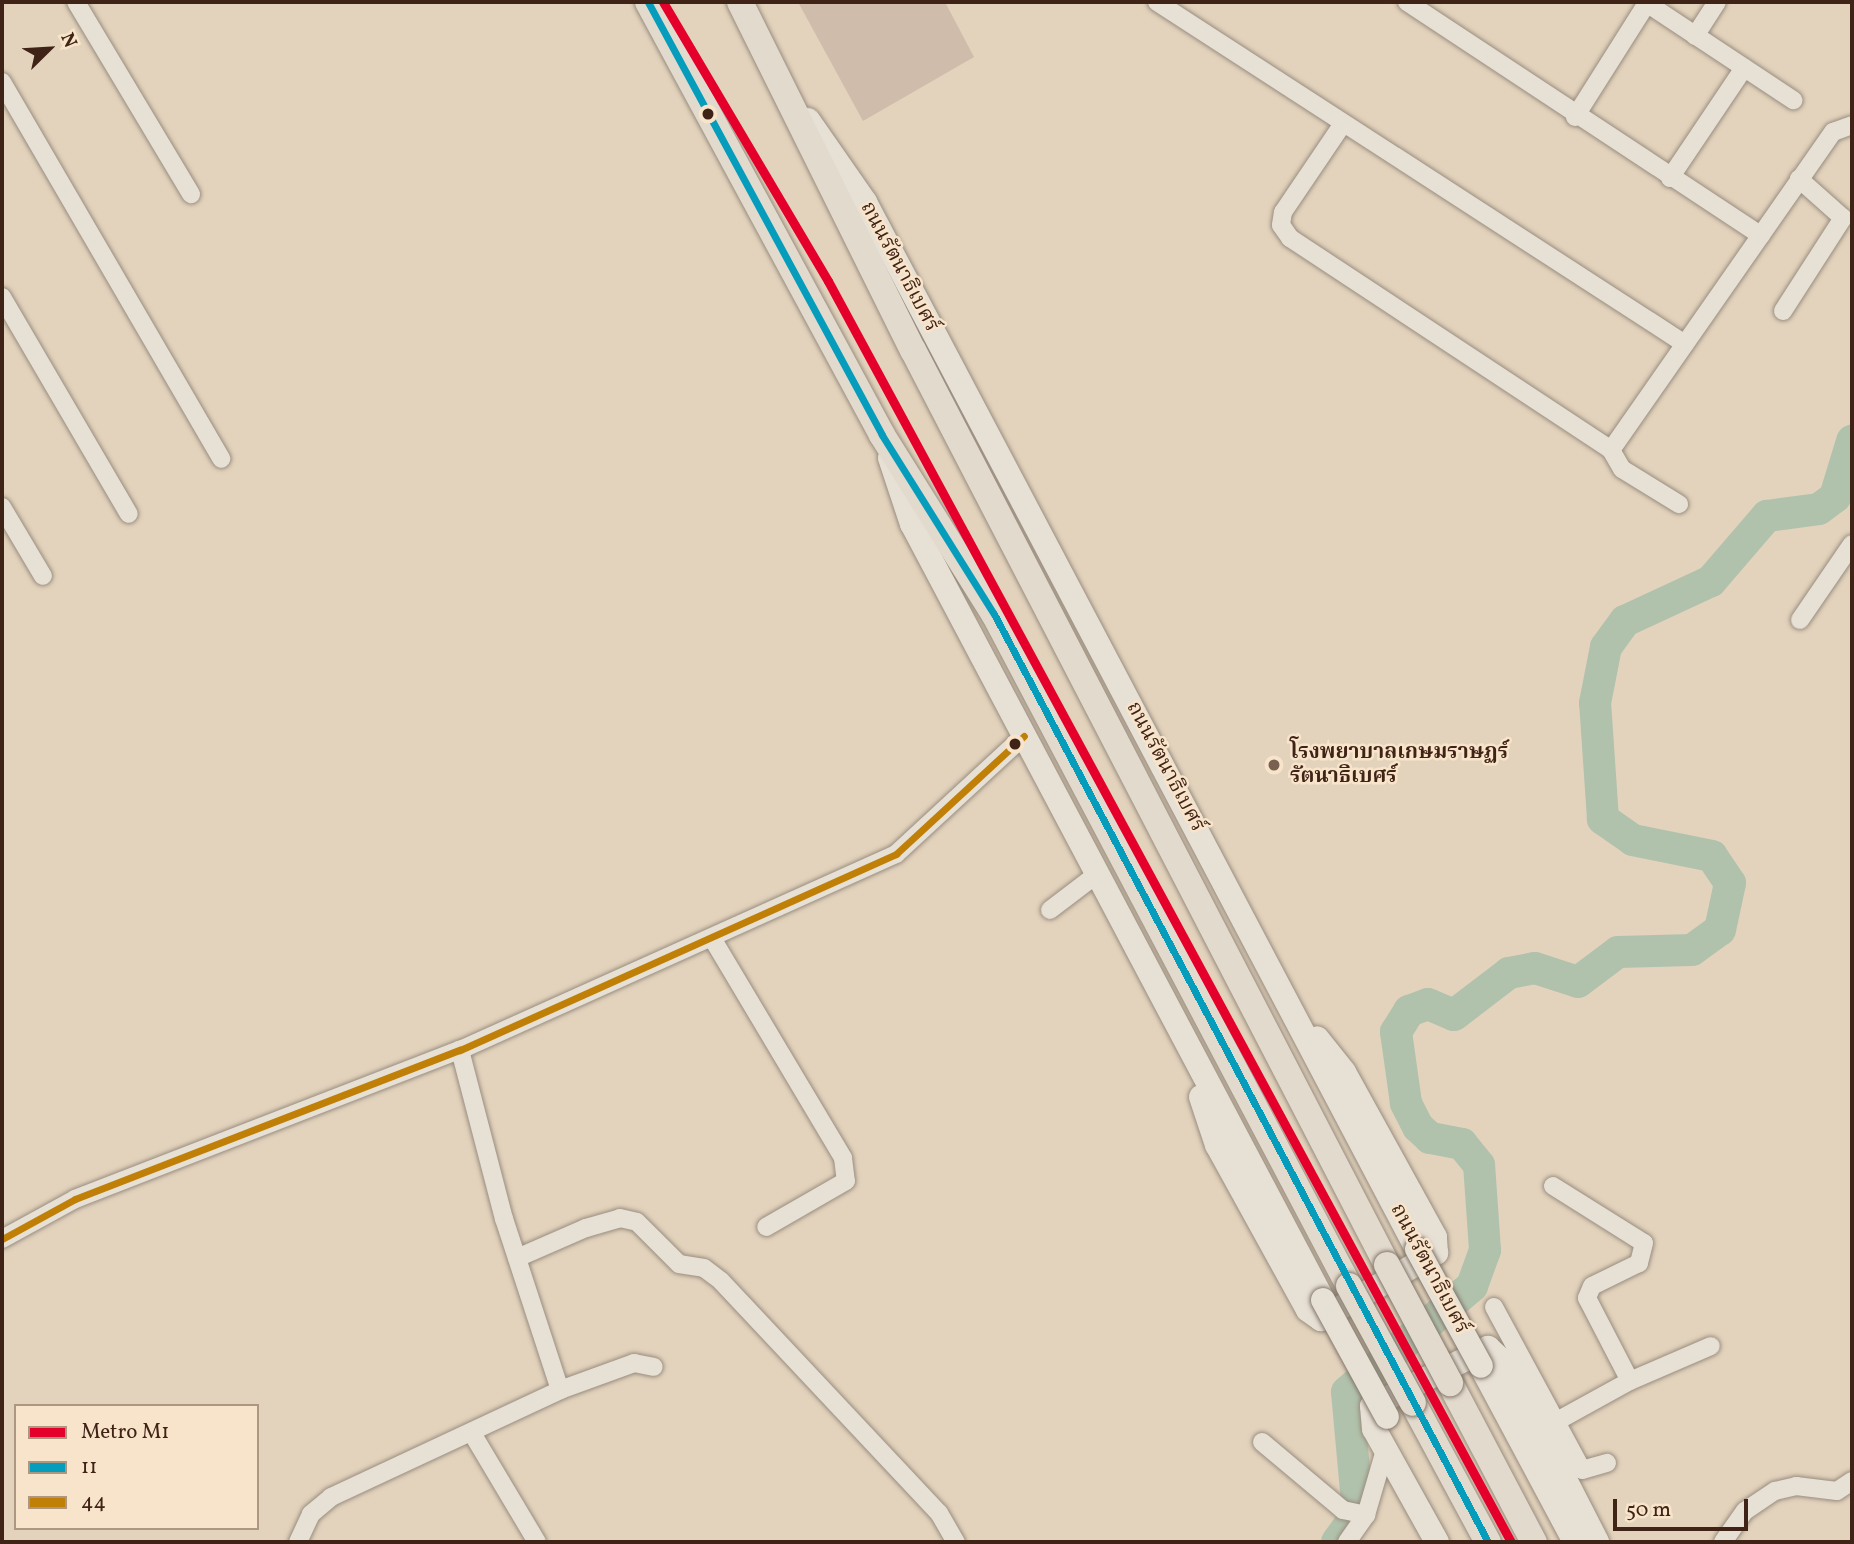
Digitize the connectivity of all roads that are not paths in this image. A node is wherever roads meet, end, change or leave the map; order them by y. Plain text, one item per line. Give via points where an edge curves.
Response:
1 (76, 2) edge
2 (648, 2) edge
3 (740, 2) edge
4 (1157, 2) edge
5 (1407, 2) edge
6 (1646, 2) edge
7 (1717, 2) edge
8 (1695, 36) junction
9 (1744, 68) junction
10 (2, 82) edge
11 (783, 85) junction
12 (1793, 100) dead end
13 (1575, 117) junction
14 (1342, 125) junction
15 (1852, 125) edge
16 (1670, 178) junction
17 (1800, 179) junction
18 (191, 194) dead end
19 (1760, 234) junction
20 (2, 297) edge
21 (1783, 312) dead end
22 (1685, 344) junction
23 (882, 435) junction
24 (1611, 450) junction
25 (221, 459) dead end
26 (1679, 504) dead end
27 (2, 507) edge
28 (129, 514) dead end
29 (1852, 544) edge
30 (43, 576) dead end
31 (1800, 620) dead end
32 (1024, 736) junction
33 (1096, 875) junction
34 (1050, 910) dead end
35 (712, 938) junction
36 (1276, 985) junction
37 (1181, 1035) junction
38 (460, 1050) junction
39 (1553, 1186) dead end
40 (766, 1227) dead end
41 (2, 1239) edge
42 (517, 1258) junction
43 (1494, 1307) dead end
44 (1711, 1346) dead end
45 (654, 1367) dead end
46 (1630, 1381) junction
47 (560, 1390) junction
48 (1549, 1426) junction
49 (472, 1433) junction
50 (1262, 1442) dead end
51 (1385, 1450) junction
52 (1607, 1463) dead end
53 (1852, 1481) edge
54 (1358, 1514) junction
55 (298, 1542) edge
56 (537, 1542) edge
57 (956, 1542) edge
58 (1347, 1542) edge
59 (1437, 1542) edge
60 (1454, 1542) edge
61 (1488, 1542) edge
62 (1534, 1542) edge
63 (1575, 1542) edge
64 (1597, 1542) edge
65 (1723, 1542) edge

1 - 18 street
2 - 23 main road
3 - 11 main road, ถนนรัตนาธิเบศร์
4 - 14 street
5 - 13 street
6 - 8 street
6 - 13 street
7 - 8 street
8 - 9 street
9 - 12 street
9 - 16 street
10 - 25 street
11 - 36 main road, ถนนรัตนาธิเบศร์ via 865,202
11 - 62 main road, ถนนรัตนาธิเบศร์, bridge via 912,350
13 - 16 street
14 - 22 street
14 - 24 street via 1283,212 1290,238
15 - 17 street via 1833,132
16 - 19 street
17 - 19 street
17 - 21 street via 1843,218
19 - 22 street
20 - 28 street
22 - 24 street
23 - 32 main road via 912,524
23 - 61 main road, bridge via 994,614
24 - 26 street via 1622,469
27 - 30 street
29 - 31 street
32 - 33 main road
32 - 35 street via 896,854
33 - 34 street
33 - 37 main road
35 - 38 street
35 - 40 street via 843,1158 846,1181
36 - 37 main road via 1344,1072 1435,1237 1436,1253 1321,1319 1308,1310 1217,1145
36 - 63 main road, ถนนรัตนาธิเบศร์, bridge
37 - 60 main road, bridge
38 - 41 street via 75,1199
38 - 42 street
39 - 46 street via 1644,1243 1639,1263 1592,1286 1587,1298
42 - 47 street
42 - 57 street via 586,1228 620,1218 637,1222 679,1264 704,1268 721,1281 939,1513
43 - 48 street
44 - 46 street
45 - 47 street via 634,1363
46 - 48 street
47 - 49 street
48 - 51 main road via 1506,1364 1488,1349 1372,1406
48 - 52 street via 1582,1470
48 - 64 main road
49 - 55 street via 331,1497 311,1514
49 - 56 street
50 - 54 street
51 - 54 street
51 - 59 main road
53 - 65 street via 1837,1491 1796,1486 1775,1491 1745,1511
54 - 58 street

